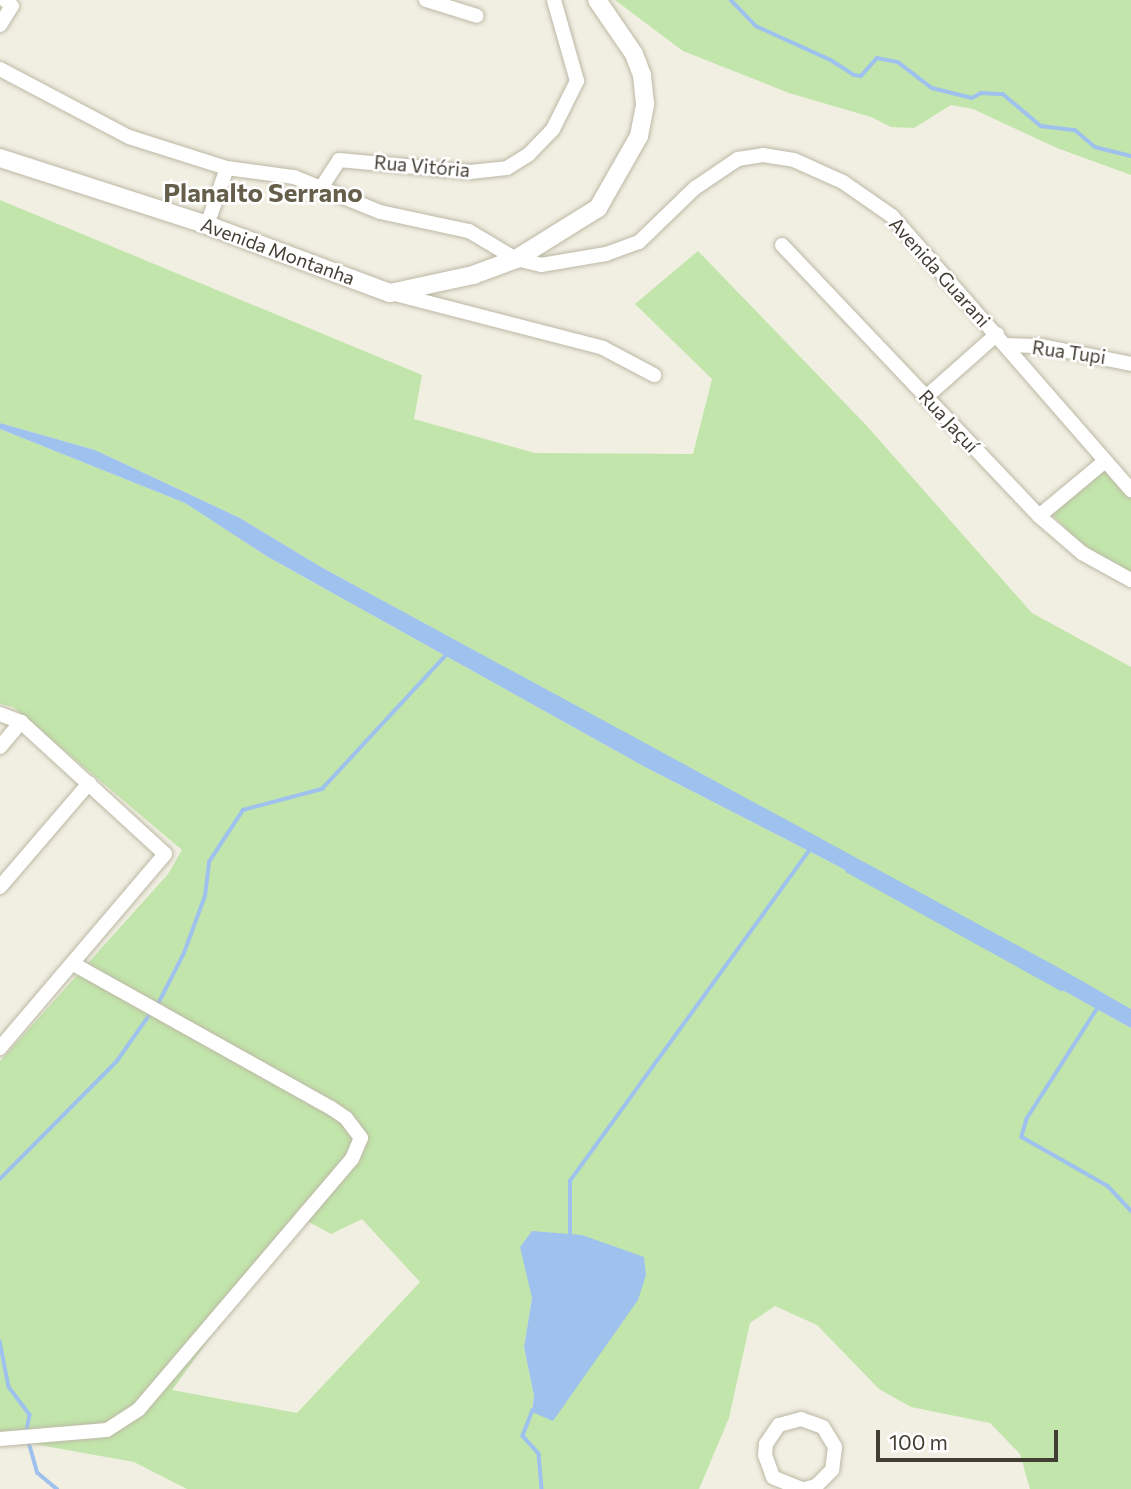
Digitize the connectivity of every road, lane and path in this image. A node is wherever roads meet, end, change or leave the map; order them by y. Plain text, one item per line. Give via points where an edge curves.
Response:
1 (5, 0) edge
2 (426, 0) edge
3 (554, 0) edge
4 (597, 0) edge
5 (477, 16) dead end
6 (0, 25) edge
7 (0, 69) edge
8 (0, 158) edge
9 (227, 168) junction
10 (321, 188) junction
11 (207, 225) junction
12 (550, 239) junction
13 (782, 245) dead end
14 (516, 259) junction
15 (559, 264) junction
16 (390, 293) junction
17 (1001, 340) junction
18 (1131, 364) edge
19 (654, 375) dead end
20 (926, 397) junction
21 (1104, 462) junction
22 (1131, 490) edge
23 (1039, 516) junction
24 (1131, 580) edge
25 (0, 714) edge
26 (21, 722) junction
27 (0, 747) edge
28 (89, 783) junction
29 (0, 887) edge
30 (75, 965) junction
31 (0, 1048) edge
32 (0, 1439) edge
33 (782, 1487) edge
34 (803, 1489) edge

1 - 6 street via 12,6
2 - 5 street
3 - 10 street, Rua Vitória via 577,81 553,130 529,154 507,168 470,172 339,160
4 - 12 street via 634,54 645,104 639,136 598,208
7 - 9 street via 129,137
8 - 11 street, Avenida Montanha
9 - 10 street via 294,177
9 - 11 street
10 - 14 street via 380,212 469,231
11 - 16 street, Avenida Montanha
12 - 14 street
12 - 15 street
13 - 20 street, Rua Jaçuí
14 - 15 street, Avenida Guarani
14 - 16 street via 473,275
15 - 17 street, Avenida Guarani via 639,242 716,171 738,159 763,155 794,160 843,182 892,216
16 - 19 street via 603,348
17 - 18 street, Rua Tupi
17 - 20 street
17 - 21 street, Avenida Guarani
20 - 23 street, Rua Jaçuí
21 - 22 street, Avenida Guarani
21 - 23 street
23 - 24 street, Rua Jaçuí via 1082,553
25 - 26 street
26 - 27 street
26 - 28 street
28 - 29 street
28 - 30 street via 165,854
30 - 31 street
30 - 32 street via 346,1118 361,1138 359,1148 139,1409 107,1430
33 - 34 street
33 - 34 street via 767,1467 766,1444 779,1425 801,1419 823,1427 835,1447 832,1470 825,1479

